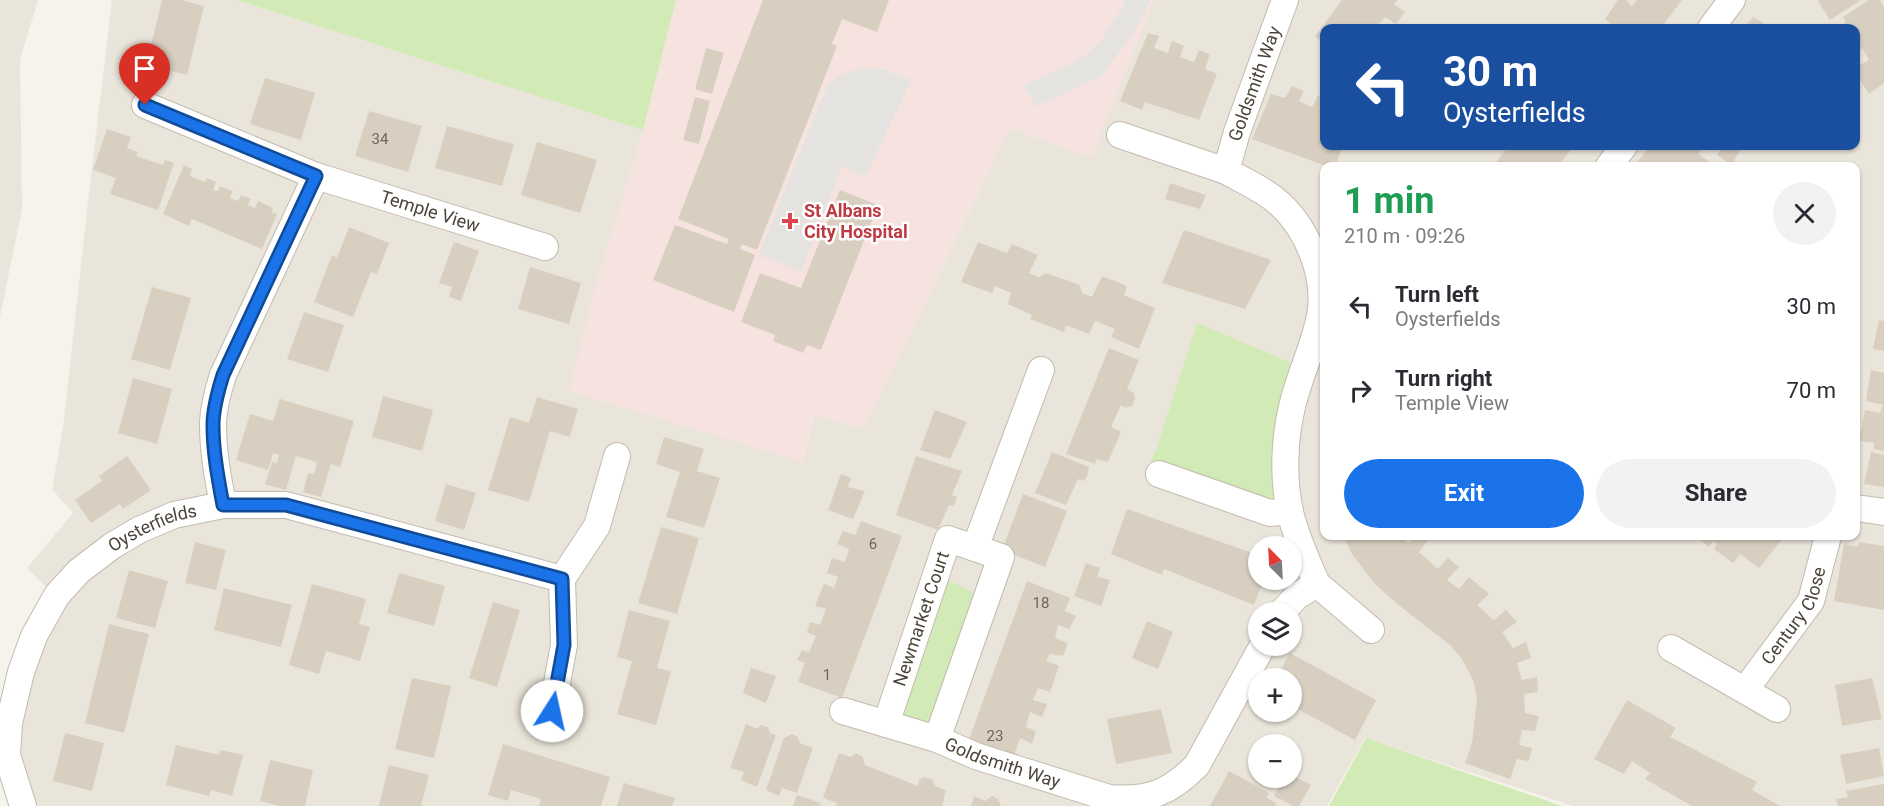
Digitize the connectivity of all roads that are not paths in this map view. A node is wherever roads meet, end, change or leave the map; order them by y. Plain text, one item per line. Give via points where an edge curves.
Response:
1 (1285, 0) edge
2 (1732, 0) edge
3 (1714, 24) edge
4 (145, 105) dead end
5 (1120, 135) dead end
6 (1226, 171) junction
7 (316, 176) junction
8 (545, 247) dead end
9 (1320, 280) edge
10 (1320, 318) edge
11 (1041, 370) dead end
12 (617, 456) dead end
13 (1159, 474) dead end
14 (223, 505) junction
15 (1860, 509) edge
16 (1290, 510) junction
17 (1884, 512) edge
18 (1827, 540) edge
19 (975, 548) junction
20 (562, 579) junction
21 (1317, 584) junction
22 (1292, 602) edge
23 (1371, 630) dead end
24 (1671, 648) dead end
25 (1257, 656) edge
26 (1745, 690) junction
27 (1778, 710) dead end
28 (552, 711) dead end
29 (843, 711) dead end
30 (886, 724) junction
31 (937, 739) junction
32 (26, 806) edge

1 - 6 street, Goldsmith Way
2 - 3 street
4 - 7 street, Temple View
5 - 6 street
6 - 9 street via 1280,203 1296,221
7 - 8 street, Temple View
7 - 14 street via 223,375 216,398 213,424
10 - 16 street via 1292,408 1286,473
11 - 19 street, Newmarket Court
12 - 20 street via 597,525
13 - 16 street via 1270,513
14 - 20 street, Oysterfields via 286,505
14 - 32 street, Oysterfields via 174,514 139,530 79,571 57,595 34,636 9,723 7,755
15 - 17 street
16 - 21 street
18 - 26 street, Century Close via 1811,601
19 - 30 street, Newmarket Court via 948,539
19 - 31 street, Newmarket Court via 1001,557
20 - 28 street via 564,645
21 - 22 street
21 - 23 street
24 - 26 street
25 - 31 street, Goldsmith Way via 1197,765 1165,791 1148,797 1109,798 976,756
26 - 27 street
29 - 30 street, Goldsmith Way
30 - 31 street, Goldsmith Way

